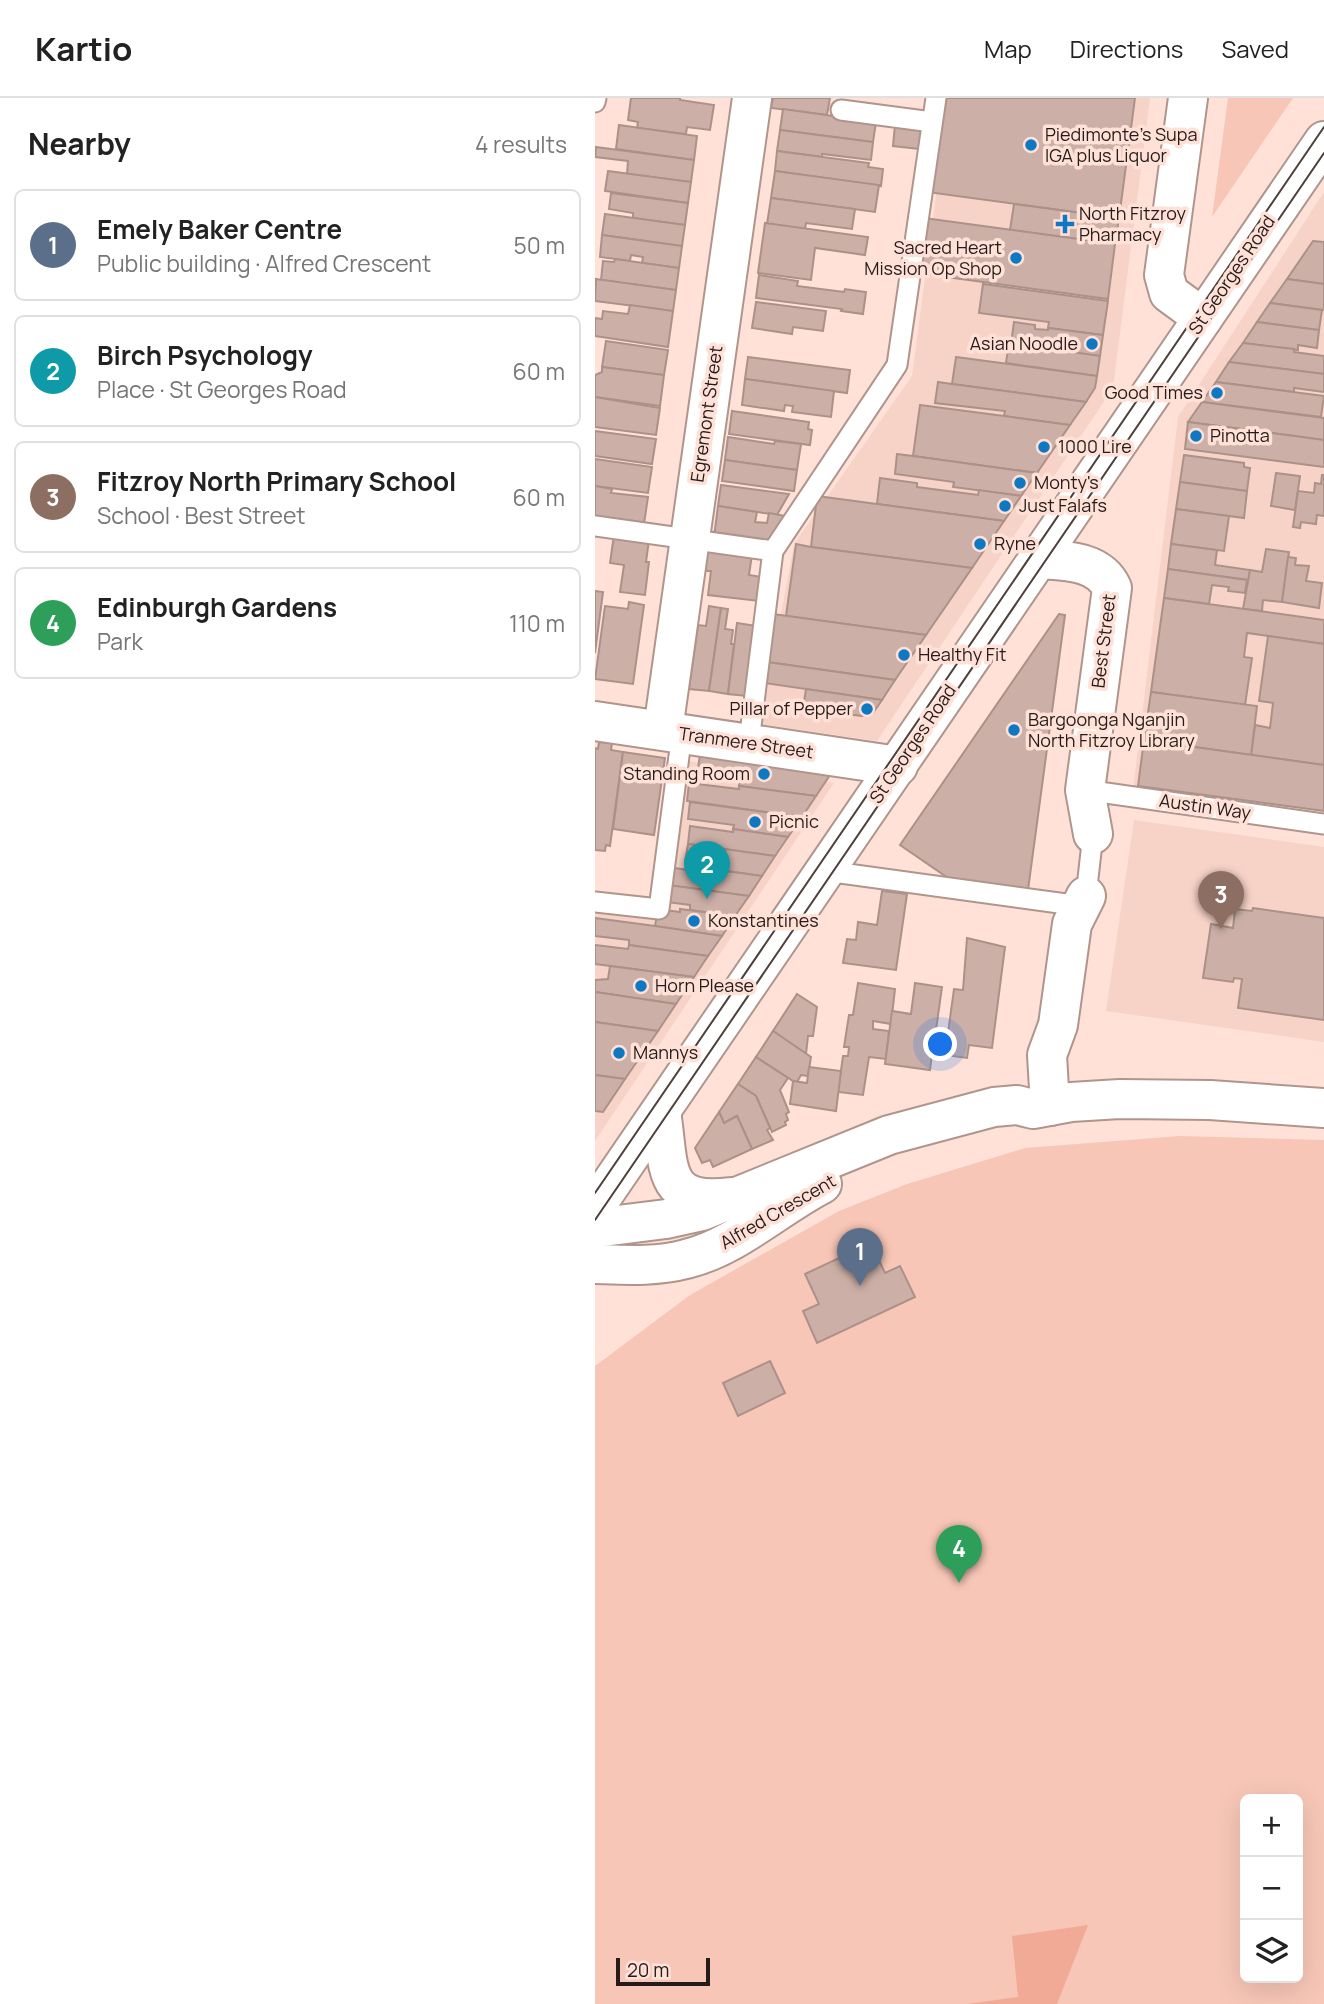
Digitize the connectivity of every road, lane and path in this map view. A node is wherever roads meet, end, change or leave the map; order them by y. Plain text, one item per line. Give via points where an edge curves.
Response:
1 (751, 98) edge
2 (936, 98) edge
3 (1188, 98) edge
4 (841, 110) dead end
5 (932, 122) junction
6 (1324, 141) edge
7 (1203, 318) junction
8 (595, 526) edge
9 (690, 539) junction
10 (773, 551) junction
11 (1038, 559) junction
12 (595, 721) edge
13 (672, 732) junction
14 (749, 742) junction
15 (898, 766) junction
16 (1085, 790) junction
17 (1324, 824) edge
18 (1093, 834) joint
19 (826, 871) junction
20 (1083, 901) junction
21 (595, 902) edge
22 (1042, 1107) junction
23 (1324, 1108) edge
24 (661, 1112) junction
25 (750, 1194) junction
26 (595, 1208) edge
27 (595, 1228) edge
28 (595, 1264) edge

1 - 9 main road, Egremont Street
2 - 5 lane
3 - 7 main road via 1164,275 1169,293
4 - 5 lane
5 - 10 lane via 897,365
6 - 7 main road, St Georges Road
7 - 11 main road, St Georges Road
8 - 9 lane
9 - 10 lane
9 - 13 main road, Egremont Street
10 - 14 lane
11 - 15 main road, St Georges Road
11 - 16 main road, Best Street via 1088,566 1103,573 1112,588
12 - 13 main road, Tranmere Street
13 - 14 main road, Tranmere Street
13 - 21 lane via 659,909
14 - 15 main road, Tranmere Street
15 - 19 main road, St Georges Road
16 - 17 lane, Austin Way
16 - 18 main road, Best Street
18 - 20 lane, Best Street
19 - 20 lane
19 - 24 main road, St Georges Road
20 - 22 main road, Best Street via 1072,924
22 - 23 main road, Alfred Crescent via 1120,1098
22 - 25 main road, Alfred Crescent via 994,1107 889,1135
22 - 28 main road, Alfred Crescent via 1013,1125 907,1151 824,1183 699,1255 654,1265
24 - 25 main road via 675,1186 702,1198
24 - 26 main road, St Georges Road
25 - 27 main road, Alfred Crescent via 679,1217

